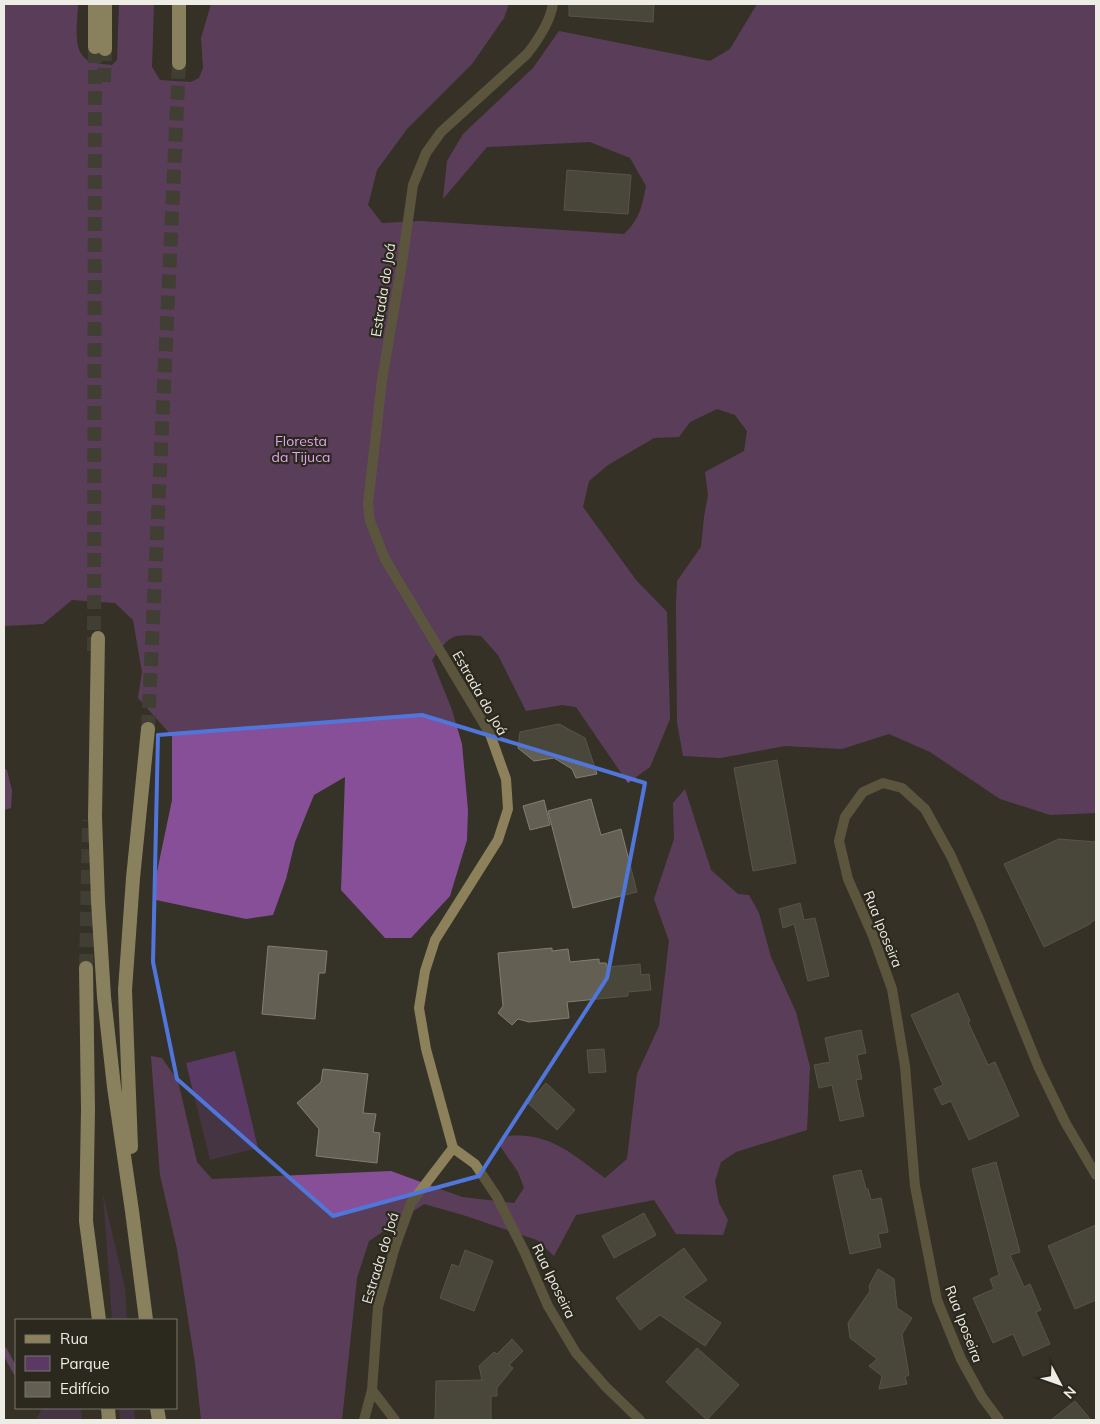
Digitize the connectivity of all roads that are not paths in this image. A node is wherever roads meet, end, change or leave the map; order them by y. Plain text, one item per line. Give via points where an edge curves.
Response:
1 (95, 4) edge
2 (105, 4) edge
3 (179, 4) edge
4 (553, 4) edge
5 (179, 63) tunnel mouth
6 (98, 638) tunnel mouth
7 (148, 729) tunnel mouth
8 (86, 968) tunnel mouth
9 (453, 1148) junction
10 (1096, 1175) edge
11 (132, 1211) junction
12 (99, 1319) edge
13 (146, 1319) edge
14 (372, 1390) junction
15 (364, 1420) edge
16 (395, 1420) edge
17 (640, 1420) edge
18 (999, 1420) edge

1 - 2 highway via 100,48
3 - 5 highway
4 - 9 street, Estrada do Joá via 527,54 441,132 426,153 413,185 382,380 368,504 370,521 385,559 490,734 506,779 508,809 498,840 436,940 424,971 420,998 426,1049
6 - 11 highway via 95,817 98,901 104,997
7 - 11 highway via 125,990
8 - 12 highway via 86,1221
9 - 14 street, Estrada do Joá via 411,1203 395,1247 378,1307
9 - 17 street, Rua Iposeira via 475,1164 497,1196 548,1306 576,1353
10 - 18 street, Rua Iposeira via 1038,1066 979,919 951,856 925,809 902,788 883,783 863,792 845,817 839,842 848,879 892,989 905,1066 915,1186 937,1300 961,1359
11 - 13 highway
14 - 15 street, Estrada do Joá
14 - 16 street

